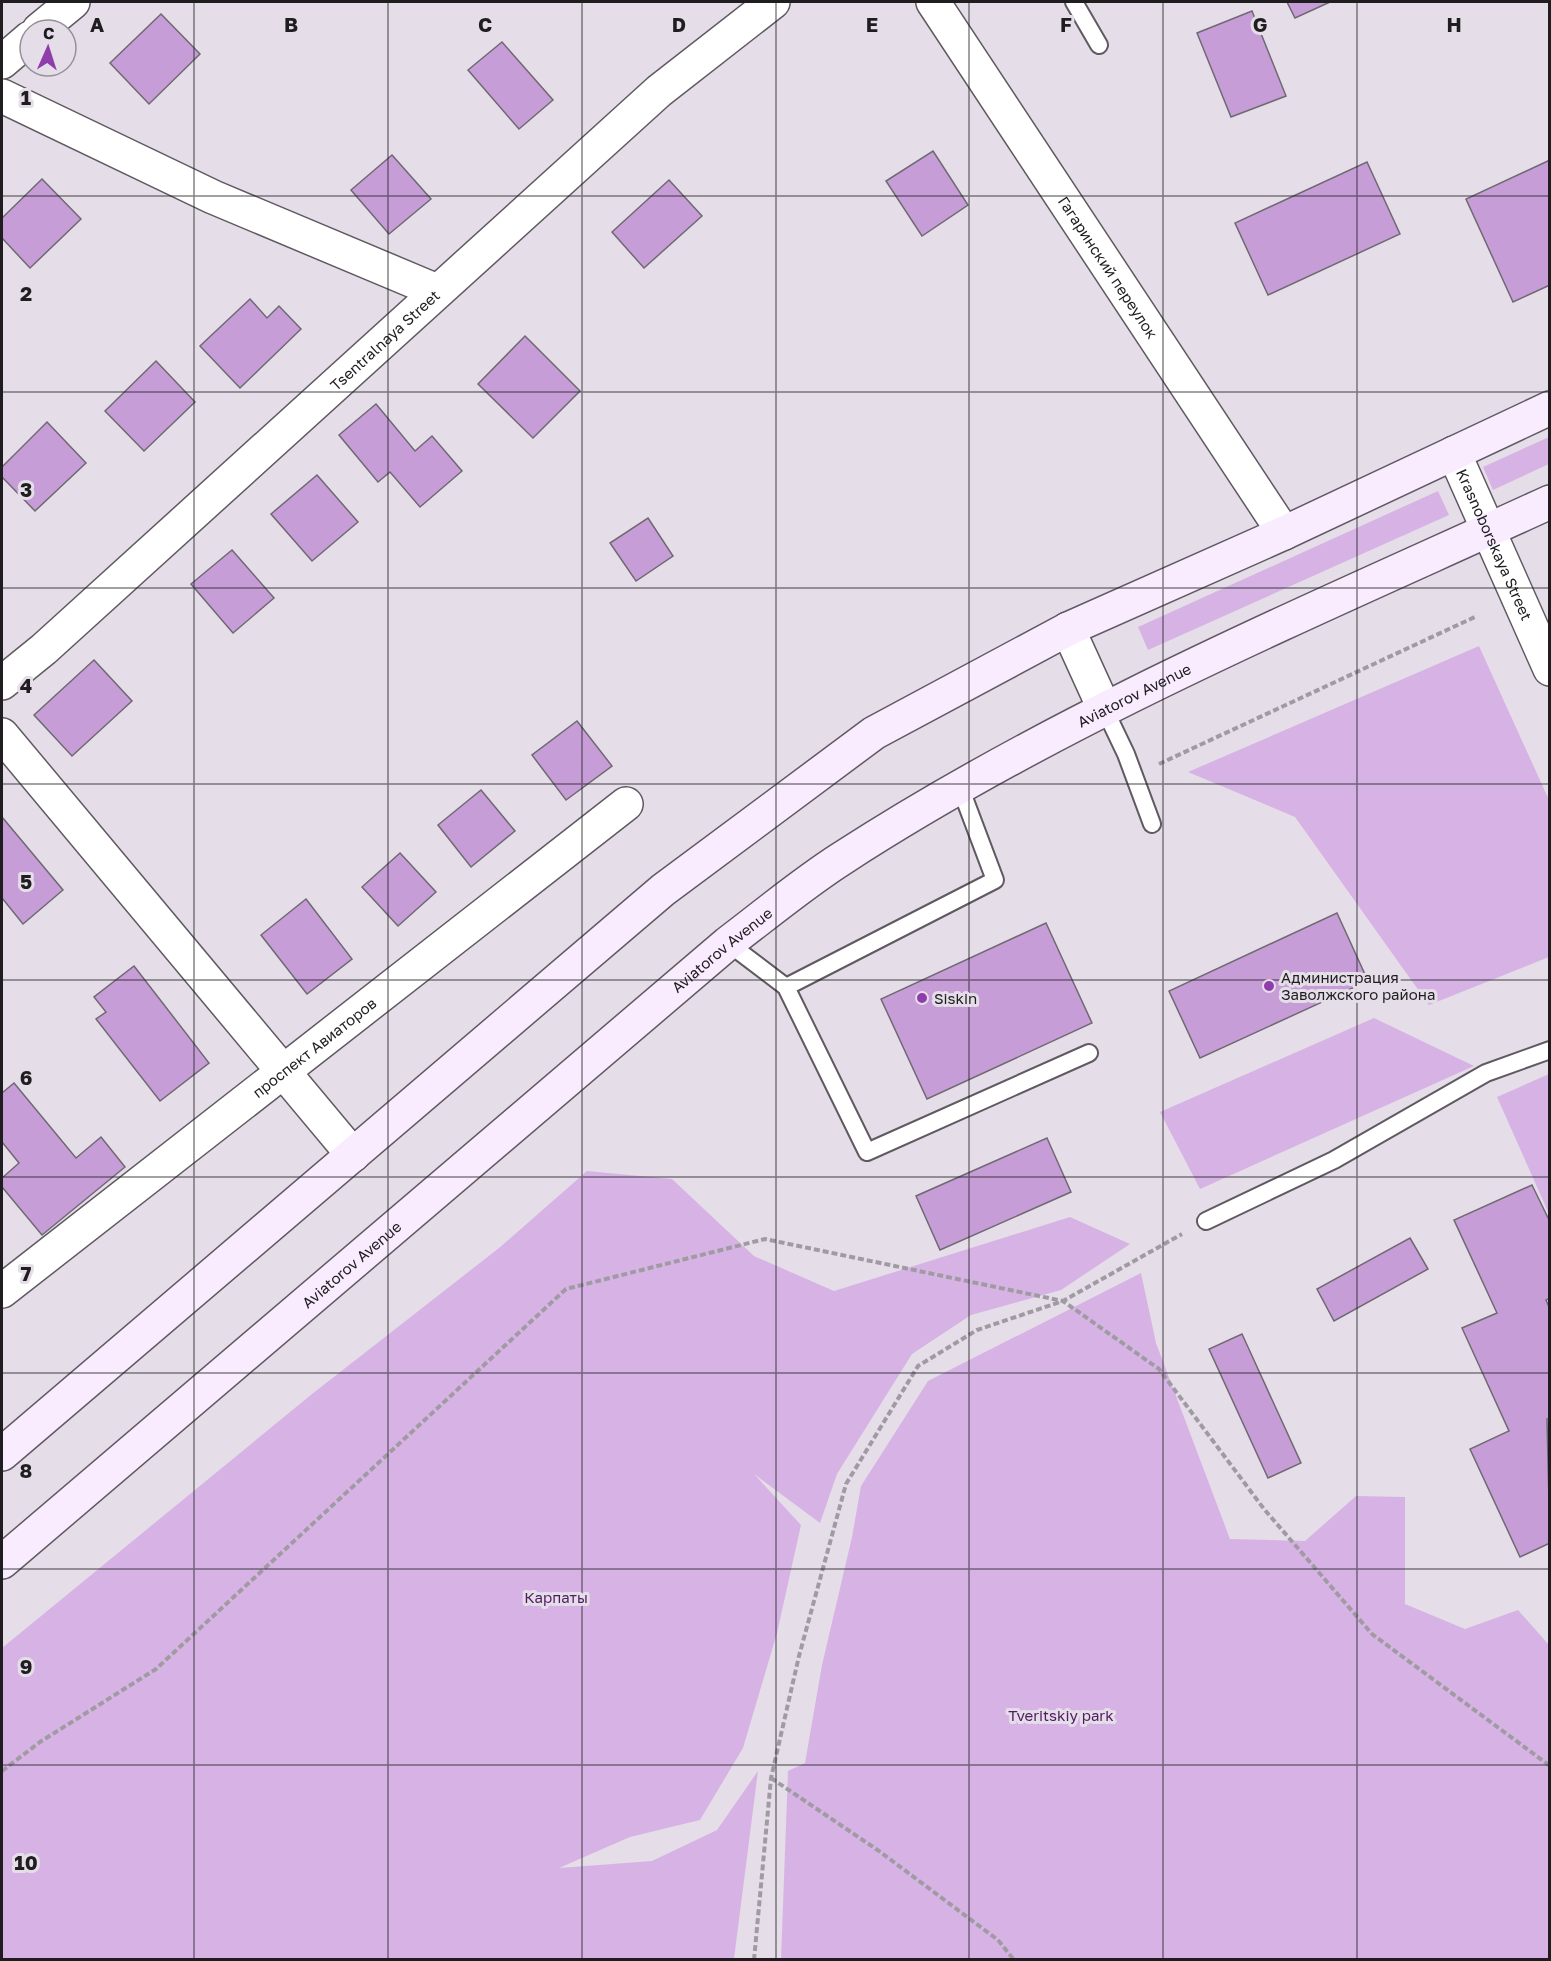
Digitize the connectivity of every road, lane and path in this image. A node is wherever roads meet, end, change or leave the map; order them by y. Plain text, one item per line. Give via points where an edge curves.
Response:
1 (73, 2) edge
2 (773, 2) edge
3 (933, 2) edge
4 (1074, 2) edge
5 (54, 18) edge
6 (1099, 45) dead end
7 (18, 48) edge
8 (2, 62) edge
9 (2, 96) edge
10 (437, 291) junction
11 (1550, 408) edge
12 (1454, 453) junction
13 (1550, 502) edge
14 (1490, 529) junction
15 (1284, 532) junction
16 (1477, 616) dead end
17 (1068, 629) junction
18 (1550, 669) edge
19 (2, 683) edge
20 (1104, 708) junction
21 (2, 735) edge
22 (1134, 776) junction
23 (960, 787) junction
24 (626, 804) dead end
25 (1152, 824) dead end
26 (728, 943) junction
27 (786, 987) junction
28 (1550, 1050) edge
29 (1089, 1053) dead end
30 (282, 1070) junction
31 (353, 1155) junction
32 (1206, 1221) joint
33 (2, 1291) edge
34 (1063, 1301) junction
35 (2, 1454) edge
36 (2, 1562) edge
37 (1550, 1766) edge
38 (2, 1771) edge
39 (771, 1778) junction
40 (754, 1959) edge
41 (1014, 1959) edge

1 - 5 street
2 - 10 street, Tsentralnaya Street via 659,92
3 - 15 street, Гагаринский переулок
4 - 6 lane
7 - 8 street
9 - 10 street via 213,197
10 - 19 street, Tsentralnaya Street
11 - 12 main road
12 - 14 street, Krasnoborskaya Street
12 - 15 main road
13 - 14 main road, Aviatorov Avenue
14 - 18 street, Krasnoborskaya Street
14 - 20 main road, Aviatorov Avenue
15 - 17 main road
16 - 22 path
17 - 20 street
17 - 31 main road via 864,740 663,890
20 - 22 lane
20 - 23 main road, Aviatorov Avenue
21 - 30 street
22 - 25 lane
23 - 26 main road, Aviatorov Avenue via 840,860
23 - 27 lane via 994,880
24 - 30 street, проспект Авиаторов
26 - 27 lane
26 - 36 main road, Aviatorov Avenue
27 - 29 lane via 867,1152
28 - 32 lane via 1486,1073 1334,1160
30 - 31 street
30 - 33 street, проспект Авиаторов
31 - 35 main road
32 - 34 path
34 - 37 path via 1159,1369 1264,1509 1372,1634
34 - 38 path via 765,1239 566,1289 156,1669 40,1742
34 - 39 path via 976,1330 918,1366 846,1484 799,1656
39 - 40 path
39 - 41 path via 888,1858 998,1940

